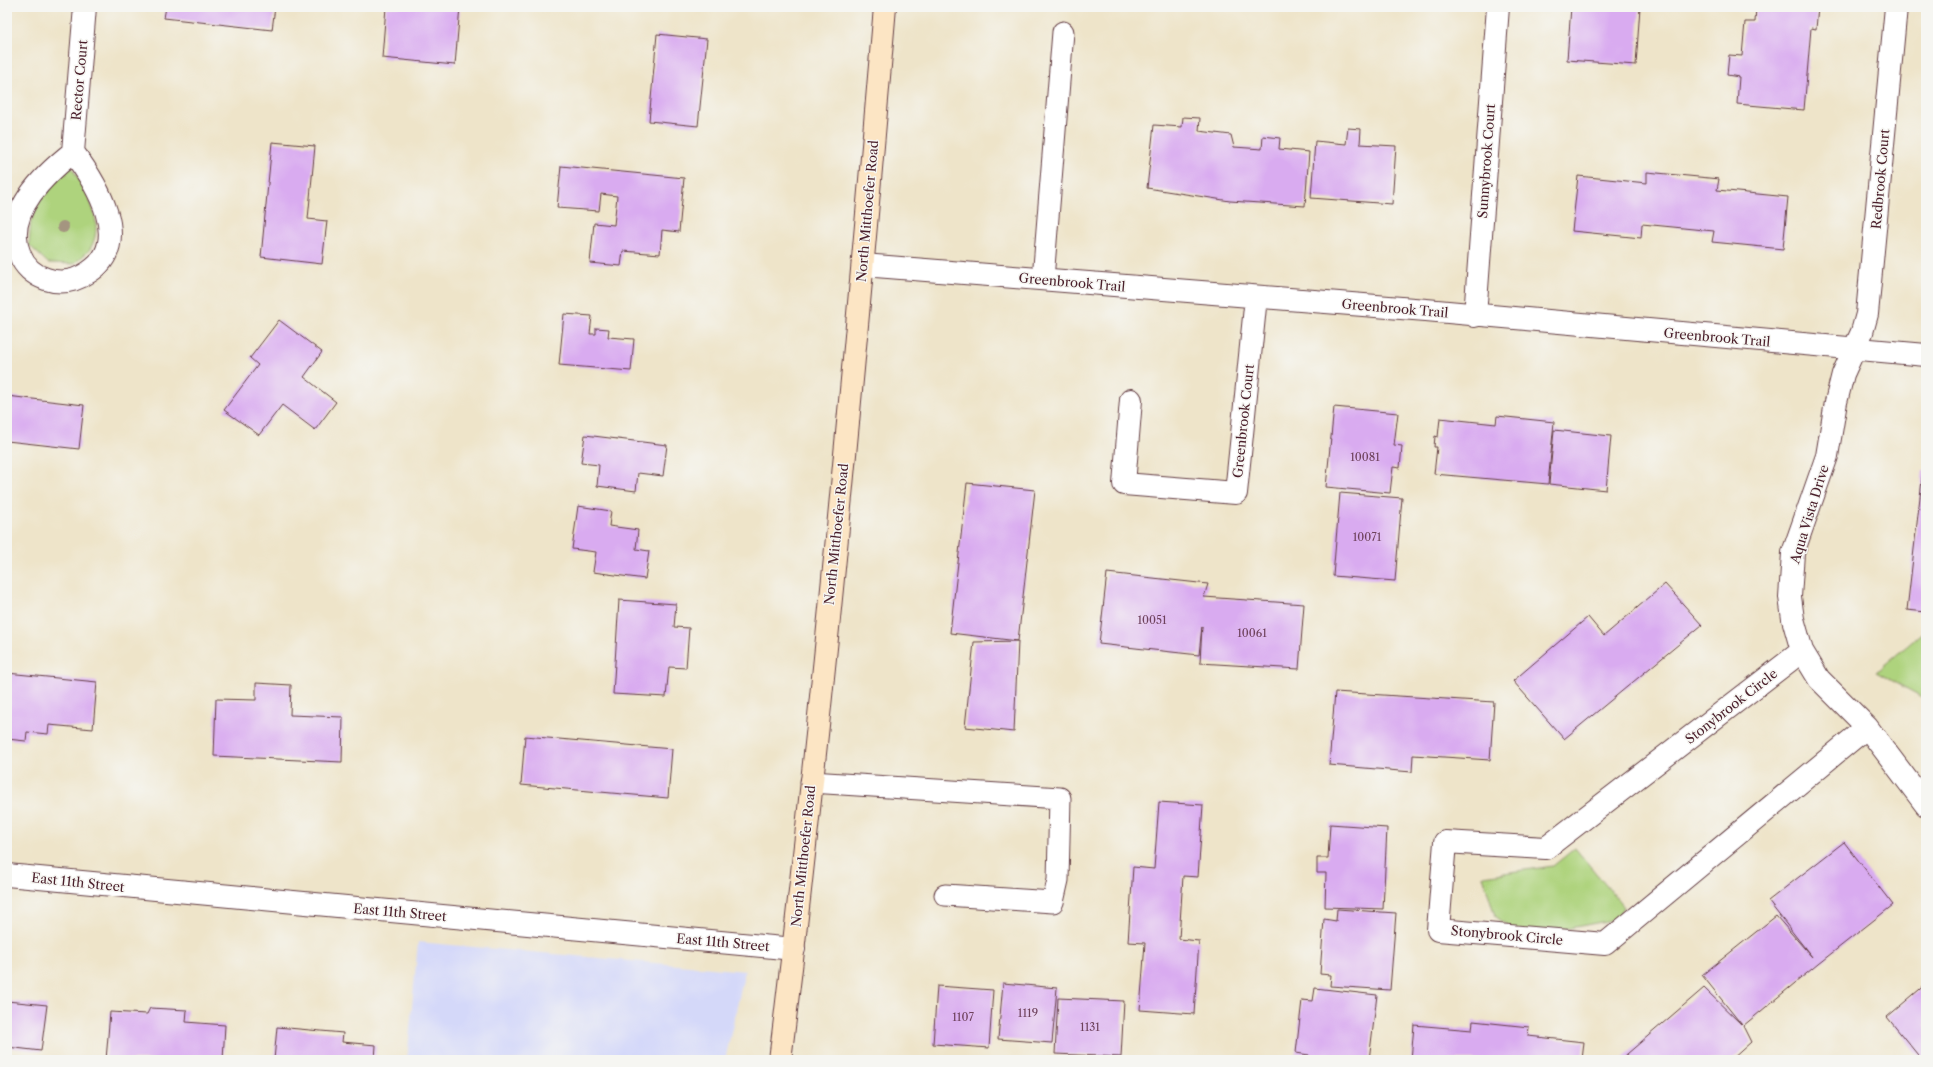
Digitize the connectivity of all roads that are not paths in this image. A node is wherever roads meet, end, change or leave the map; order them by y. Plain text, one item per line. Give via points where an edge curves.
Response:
1 (85, 7) edge
2 (885, 7) edge
3 (1498, 7) edge
4 (1896, 7) edge
5 (1063, 32) dead end
6 (73, 152) junction
7 (863, 265) junction
8 (1043, 279) junction
9 (1256, 297) junction
10 (1475, 316) junction
11 (1853, 349) junction
12 (1926, 355) edge
13 (1131, 400) dead end
14 (1802, 651) junction
15 (1867, 727) junction
16 (811, 782) junction
17 (1926, 805) edge
18 (7, 875) edge
19 (945, 895) dead end
20 (794, 949) junction
21 (780, 1060) edge

1 - 6 street, Rector Court
2 - 7 main road, North Mitthoefer Road
3 - 10 street, Sunnybrook Court
4 - 11 street, Redbrook Court via 1869,305 1864,327
5 - 8 lane
6 - 6 street via 50,172 28,198 17,221 15,237 21,258 27,267 46,279 68,282 97,267 108,245 108,219 101,197 91,176
7 - 8 street, Greenbrook Trail
7 - 16 main road, North Mitthoefer Road
8 - 9 street, Greenbrook Trail
9 - 10 street, Greenbrook Trail
9 - 13 street, Greenbrook Court via 1236,493 1124,484
10 - 11 street, Greenbrook Trail
11 - 12 street, Greenbrook Trail
11 - 14 street, Aqua Vista Drive via 1838,389 1827,456 1796,543 1792,564 1790,597
14 - 15 street, Aqua Vista Drive via 1820,679
14 - 15 street, Stonybrook Circle via 1546,848 1445,842 1438,930 1605,944
15 - 17 street, Aqua Vista Drive
16 - 19 lane via 1060,798 1058,880 1053,902
16 - 20 main road, North Mitthoefer Road
18 - 20 street, East 11th Street
20 - 21 main road, North Mitthoefer Road

